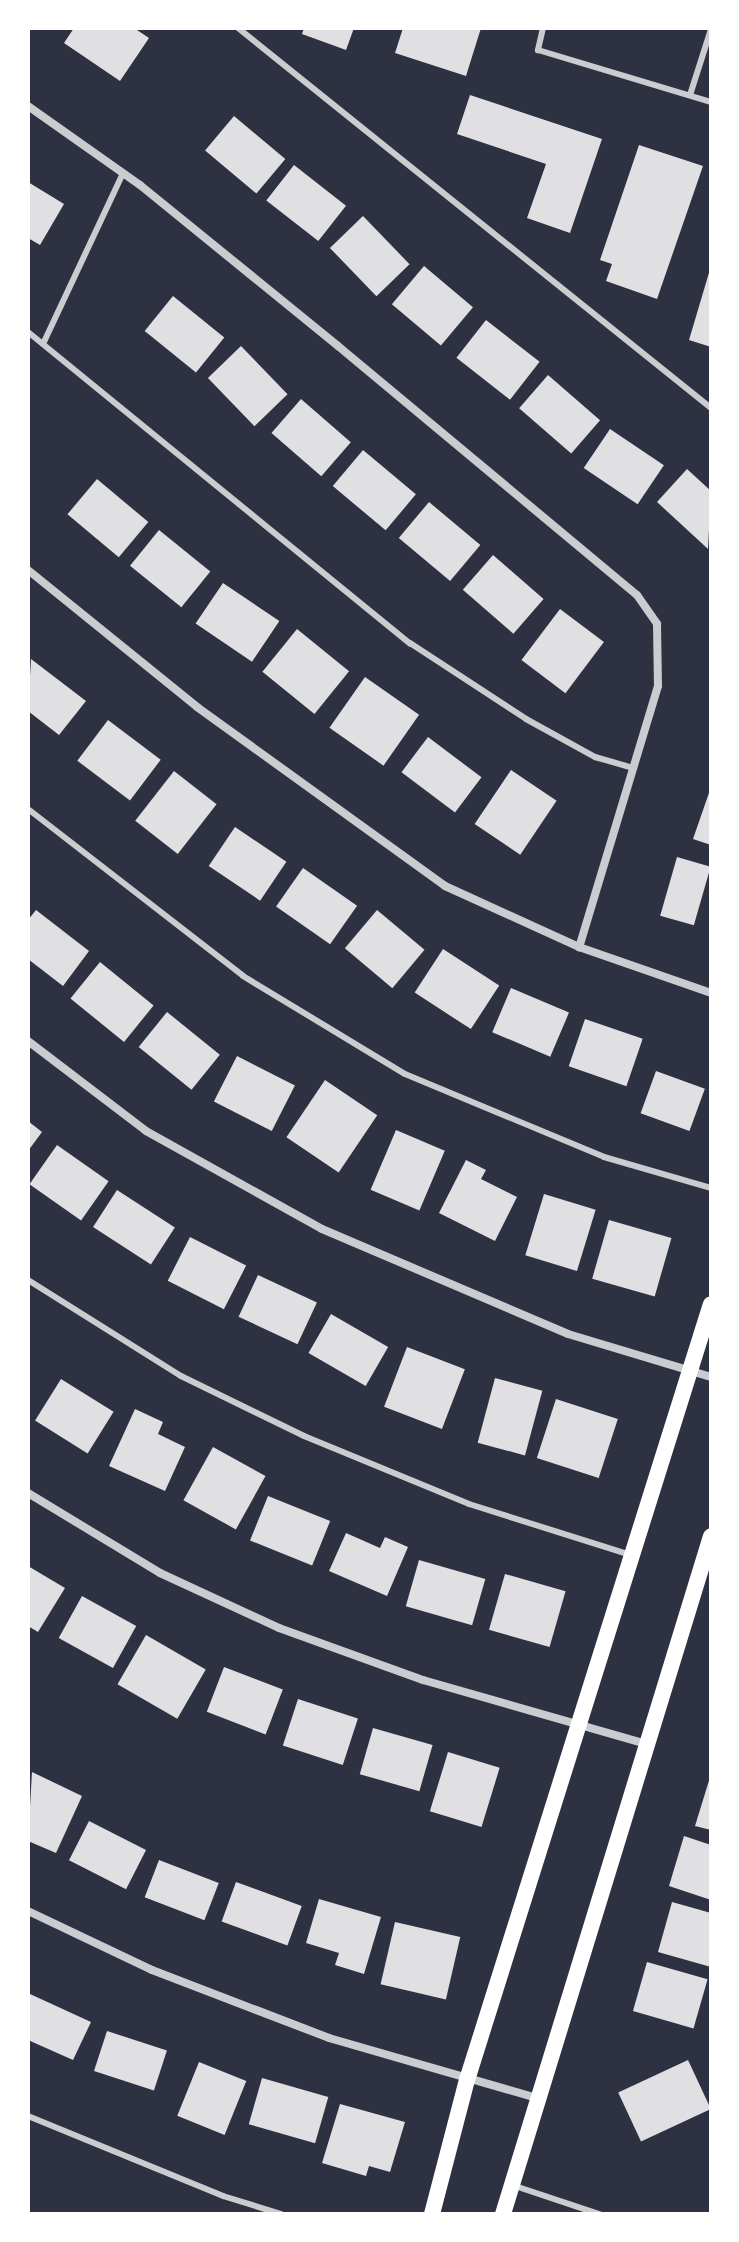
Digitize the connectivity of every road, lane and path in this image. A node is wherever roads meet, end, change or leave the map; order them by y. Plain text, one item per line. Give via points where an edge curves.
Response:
1 (238, 28) edge
2 (543, 28) edge
3 (711, 29) edge
4 (690, 95) junction
5 (711, 102) edge
6 (28, 106) edge
7 (123, 173) junction
8 (28, 332) edge
9 (43, 344) junction
10 (711, 408) edge
11 (28, 570) edge
12 (633, 768) junction
13 (28, 809) edge
14 (579, 947) junction
15 (711, 993) edge
16 (28, 1041) edge
17 (711, 1188) edge
18 (28, 1280) edge
19 (711, 1304) edge
20 (691, 1373) junction
21 (711, 1377) edge
22 (28, 1493) edge
23 (711, 1536) edge
24 (634, 1556) junction
25 (581, 1726) junction
26 (646, 1744) junction
27 (28, 1911) edge
28 (467, 2080) junction
29 (537, 2098) junction
30 (28, 2116) edge
31 (512, 2185) junction
32 (281, 2214) edge
33 (432, 2214) edge
34 (503, 2214) edge
35 (599, 2214) edge

1 - 10 lane
2 - 4 lane via 538,50
3 - 4 lane
4 - 5 lane
6 - 7 street
7 - 9 lane
7 - 12 street via 637,595 657,624 661,655 658,686
8 - 9 lane
9 - 12 lane via 410,643 526,719 595,757
11 - 14 street via 197,707 445,886
12 - 14 street
13 - 17 lane via 243,976 405,1074 604,1157
14 - 15 street
16 - 20 street via 146,1131 322,1229 568,1334
18 - 24 lane via 181,1376 304,1436 469,1504
19 - 20 main road
20 - 21 street
20 - 24 main road
22 - 25 street via 160,1573 279,1628 423,1680
23 - 26 main road
24 - 25 main road
25 - 26 street
25 - 28 main road
26 - 29 main road
27 - 28 street via 152,1970 314,2032
28 - 29 street
28 - 33 main road
29 - 31 main road
30 - 32 lane via 182,2180
31 - 34 main road
31 - 35 lane

